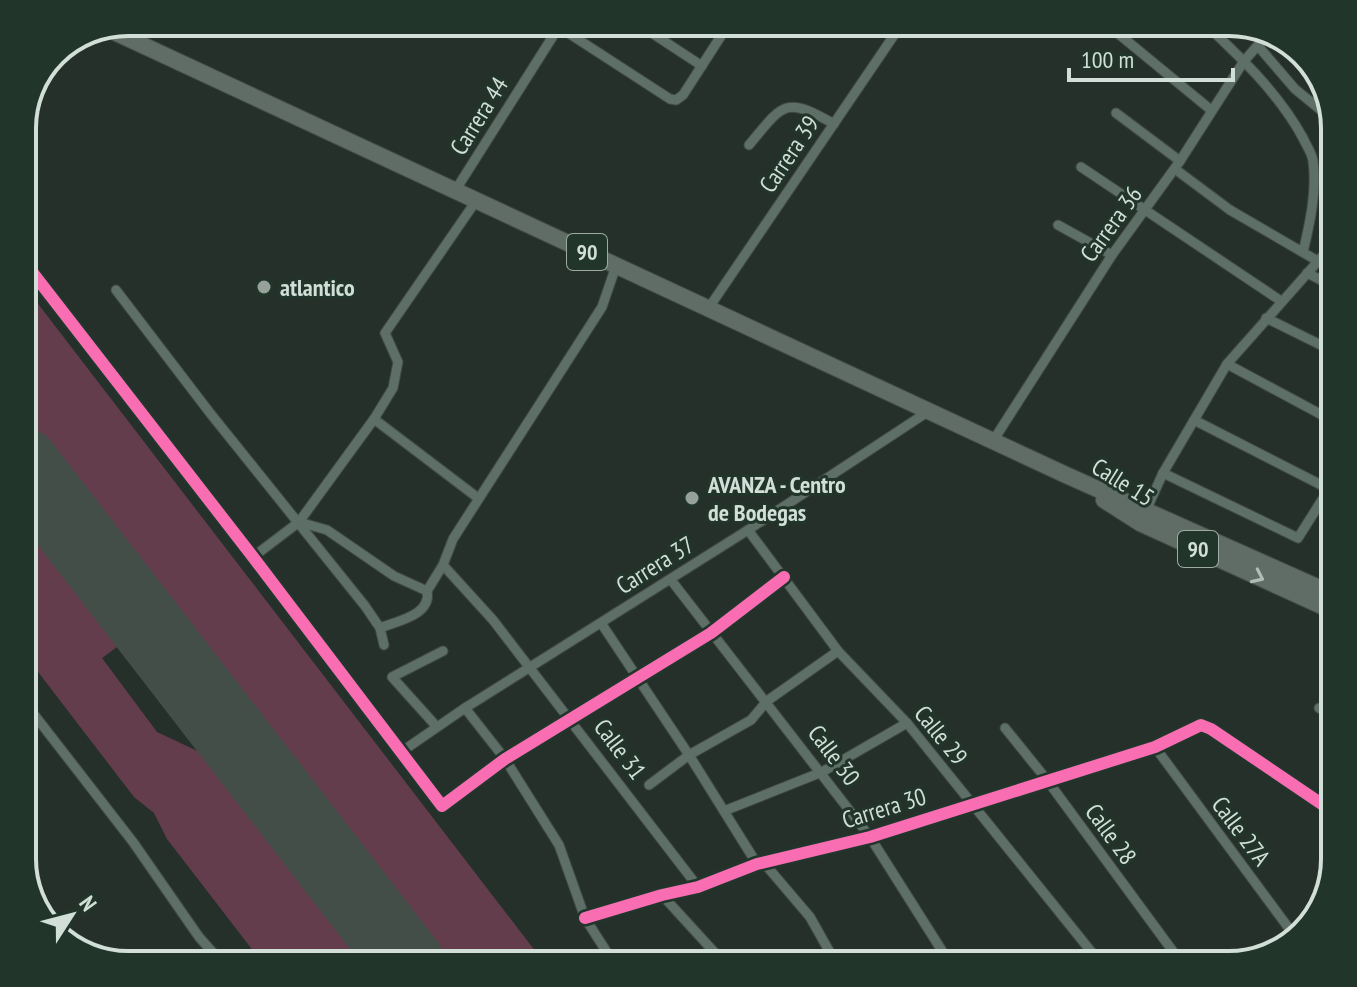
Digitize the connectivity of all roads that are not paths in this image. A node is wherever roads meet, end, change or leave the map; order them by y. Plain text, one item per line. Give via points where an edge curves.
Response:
1 (124, 36) edge
2 (554, 36) edge
3 (577, 36) edge
4 (656, 36) edge
5 (721, 36) edge
6 (894, 36) edge
7 (1121, 36) edge
8 (1218, 36) edge
9 (1261, 42) edge
10 (1258, 46) junction
11 (1244, 61) junction
12 (702, 66) junction
13 (1319, 108) edge
14 (1211, 110) junction
15 (1116, 113) dead end
16 (834, 124) junction
17 (749, 145) dead end
18 (1178, 165) junction
19 (1081, 167) dead end
20 (455, 191) junction
21 (476, 201) junction
22 (1146, 210) junction
23 (1058, 225) dead end
24 (1303, 252) junction
25 (1112, 255) junction
26 (1321, 258) edge
27 (1317, 262) junction
28 (1321, 264) edge
29 (616, 266) junction
30 (1307, 273) junction
31 (36, 277) edge
32 (1321, 280) edge
33 (116, 290) dead end
34 (1281, 301) junction
35 (708, 309) junction
36 (1266, 318) junction
37 (1321, 345) edge
38 (1227, 364) junction
39 (929, 411) junction
40 (1321, 414) edge
41 (374, 419) junction
42 (1194, 420) junction
43 (993, 441) junction
44 (1163, 473) junction
45 (1321, 481) edge
46 (478, 498) junction
47 (1321, 502) edge
48 (1143, 516) junction
49 (299, 522) junction
50 (748, 530) junction
51 (253, 557) junction
52 (443, 565) junction
53 (784, 577) junction
54 (671, 580) junction
55 (1321, 589) edge
56 (427, 591) junction
57 (1321, 605) edge
58 (601, 623) junction
59 (380, 628) junction
60 (711, 633) junction
61 (384, 645) dead end
62 (443, 651) dead end
63 (838, 651) junction
64 (530, 668) junction
65 (639, 677) junction
66 (767, 701) junction
67 (465, 708) junction
68 (36, 717) edge
69 (569, 720) junction
70 (907, 723) junction
71 (437, 727) junction
72 (1005, 728) dead end
73 (1155, 747) junction
74 (401, 752) junction
75 (689, 755) junction
76 (505, 759) junction
77 (822, 772) junction
78 (1047, 780) junction
79 (649, 785) dead end
80 (970, 804) junction
81 (1321, 804) edge
82 (724, 811) junction
83 (870, 837) junction
84 (760, 864) junction
85 (698, 887) junction
86 (662, 895) junction
87 (585, 918) junction
88 (1289, 929) edge
89 (212, 951) edge
90 (606, 951) edge
91 (713, 951) edge
92 (829, 951) edge
93 (942, 951) edge
94 (1091, 951) edge
95 (1173, 951) edge

1 - 20 highway, 90
2 - 20 street, Carrera 44
3 - 12 street via 670,99 683,95
4 - 12 street
5 - 12 street
6 - 16 street, Carrera 39
7 - 14 street
8 - 11 street
9 - 10 street, Carrera 36
10 - 11 street, Carrera 36
10 - 13 street
11 - 14 street, Carrera 36
11 - 24 street via 1294,122 1313,157 1314,195
14 - 18 street, Carrera 36
15 - 18 street
16 - 17 street via 802,106 785,107
16 - 35 street, Carrera 39
18 - 22 street, Carrera 36
18 - 24 street via 1230,210
19 - 22 street
20 - 21 highway, 90
21 - 29 highway, 90
21 - 41 street via 385,333 398,362 393,388
22 - 25 street, Carrera 36
22 - 34 street
23 - 25 street
24 - 27 street
25 - 43 street, Carrera 36
26 - 27 street
27 - 28 street
27 - 30 street
29 - 35 highway, 90
29 - 46 street via 602,307
30 - 32 street
30 - 34 street
31 - 51 street
33 - 49 street
34 - 36 street
35 - 39 highway, 90
36 - 37 street
36 - 38 street
38 - 40 street
38 - 42 street
39 - 43 highway, 90
39 - 50 street, Carrera 37
41 - 46 street
41 - 49 street
42 - 44 street
42 - 45 street
43 - 48 highway, Calle 15 / 90
44 - 47 street via 1298,538
44 - 48 street
46 - 52 street
48 - 55 highway, Calle 15 / 90
48 -> 57 highway, Calle 15 / 90
49 - 51 street
49 - 56 street via 327,530 394,576
49 - 59 street
50 - 53 street, Calle 29
50 - 54 street, Carrera 37
51 - 74 street
52 - 56 street
52 - 64 street, Calle 31
53 - 60 street
53 - 63 street, Calle 29
54 - 58 street, Carrera 37
54 - 60 street, Calle 30
56 - 59 street via 426,605 417,613
58 - 64 street, Carrera 37
58 - 65 street
59 - 61 street
60 - 65 street
60 - 66 street, Calle 30
62 - 71 street via 392,677
63 - 66 street
63 - 70 street, Calle 29
64 - 67 street, Carrera 37
64 - 69 street, Calle 31
65 - 69 street
65 - 75 street
66 - 75 street via 751,720
66 - 77 street, Calle 30
67 - 71 street, Carrera 37
67 - 76 street
68 - 89 street
69 - 76 street
69 - 85 street, Calle 31
70 - 77 street
70 - 80 street, Calle 29
71 - 74 street, Carrera 37
72 - 78 street, Calle 28
73 - 78 street, Carrera 30
73 - 81 street, Carrera 30 via 1201,725
73 - 88 street, Calle 27A
74 - 76 street via 442,806
75 - 79 street
75 - 82 street
76 - 87 street via 559,845
77 - 82 street
77 - 83 street, Calle 30
78 - 80 street, Carrera 30
78 - 95 street, Calle 28
80 - 83 street, Carrera 30
80 - 94 street, Calle 29
82 - 84 street
83 - 84 street, Carrera 30
83 - 93 street, Calle 30
84 - 85 street, Carrera 30
84 - 92 street via 810,917
85 - 86 street, Carrera 30
86 - 87 street, Carrera 30
86 - 91 street
87 - 90 street

